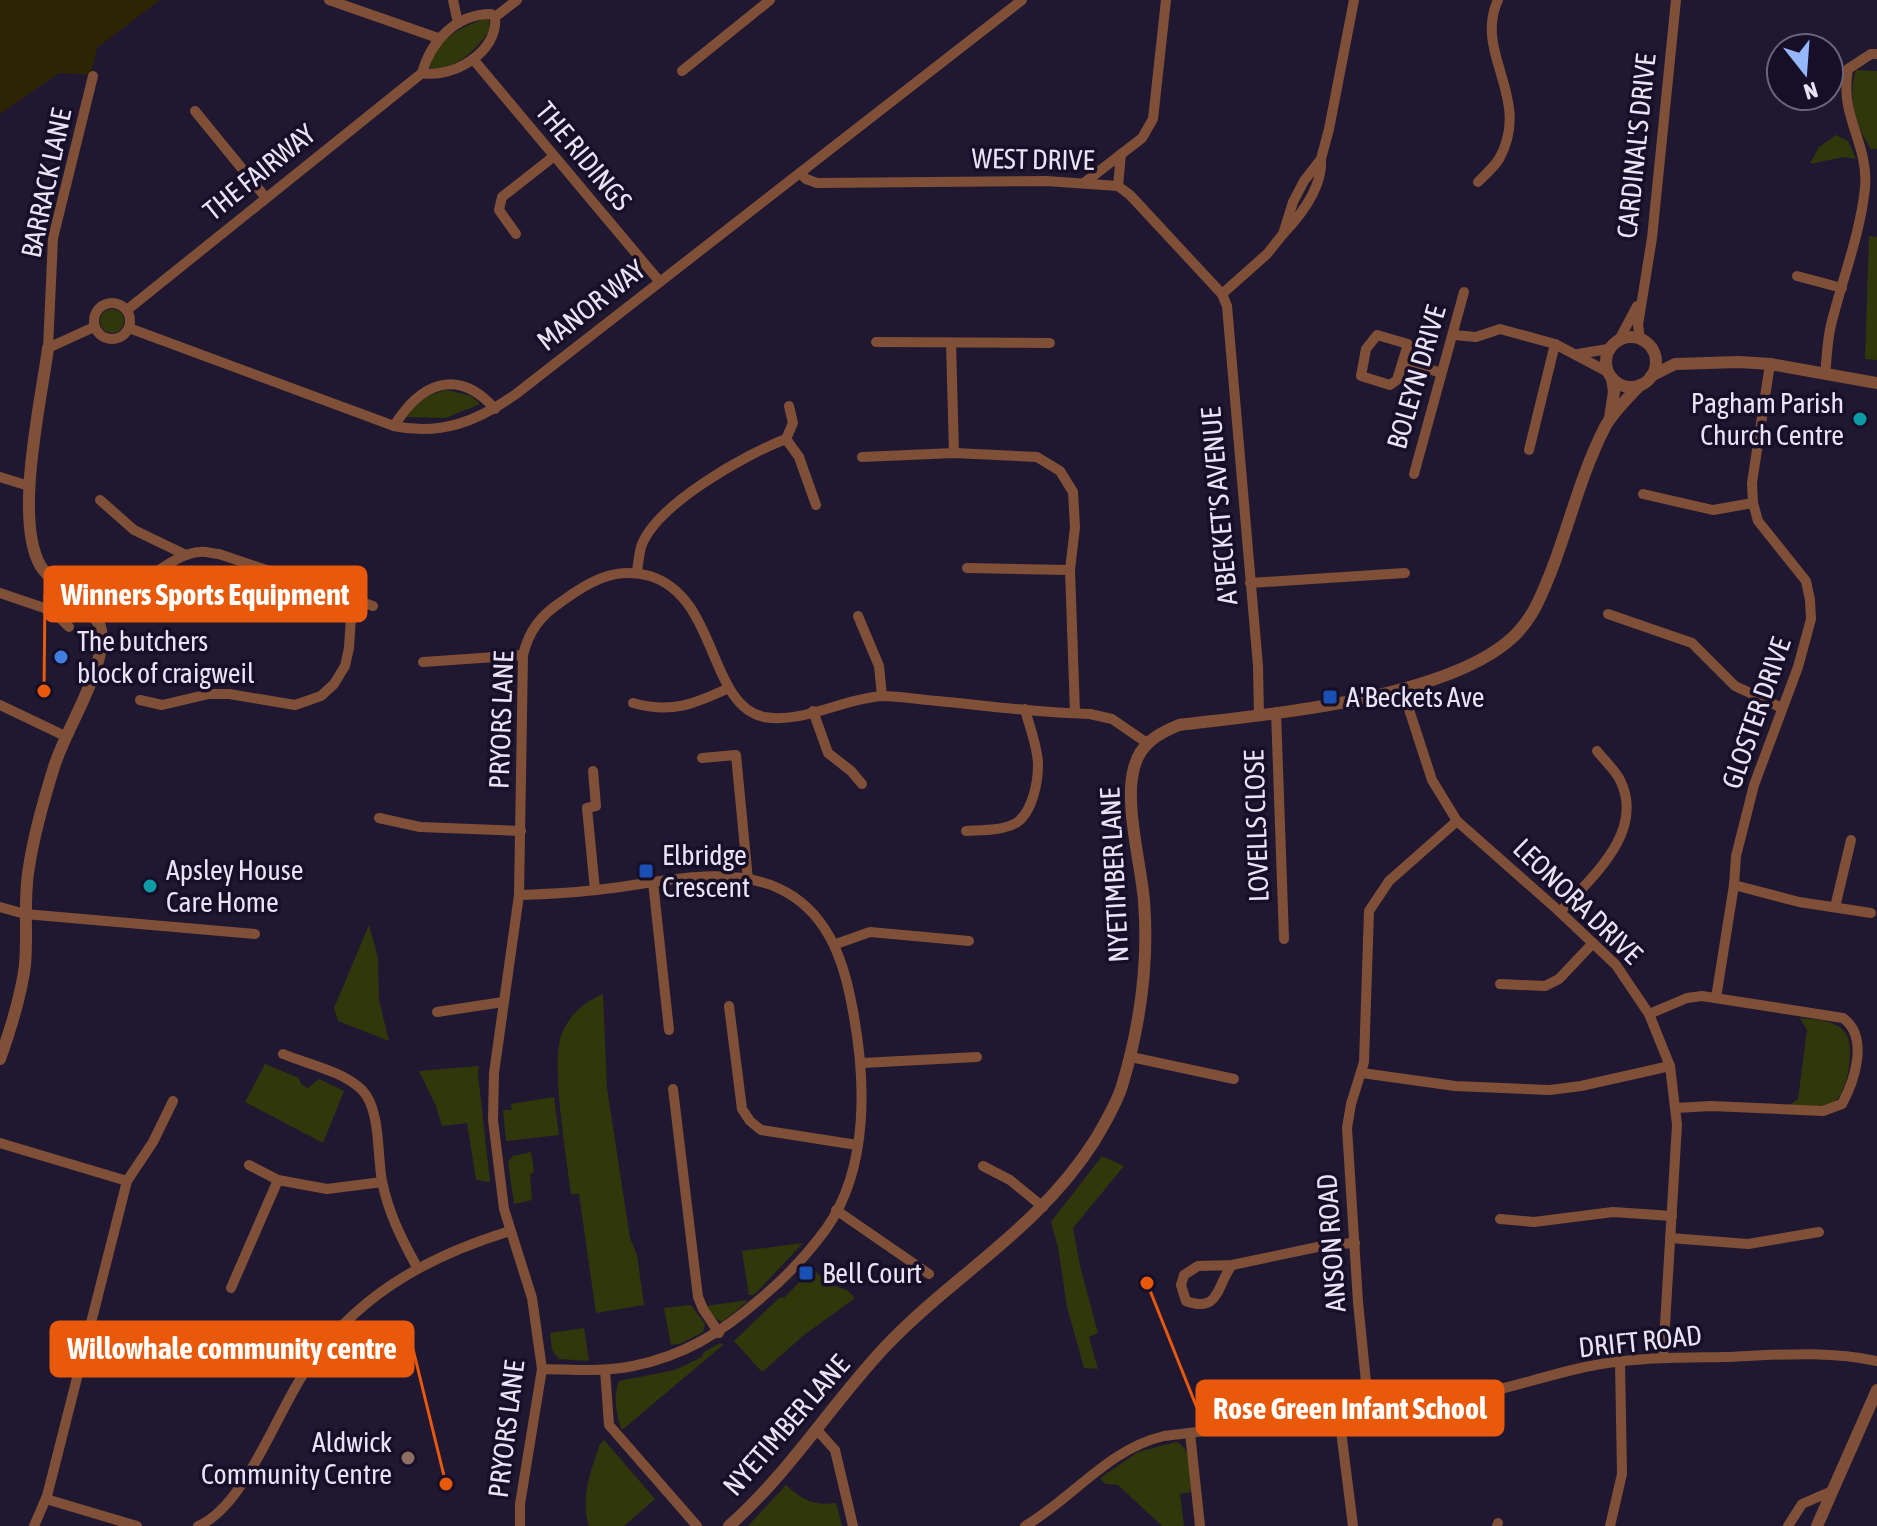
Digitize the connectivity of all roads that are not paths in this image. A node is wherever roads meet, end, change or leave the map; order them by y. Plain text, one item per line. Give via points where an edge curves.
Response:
1 (329, 0) edge
2 (453, 0) edge
3 (517, 0) edge
4 (770, 0) edge
5 (1022, 0) edge
6 (1166, 0) edge
7 (1354, 0) edge
8 (1498, 0) edge
9 (1676, 0) edge
10 (495, 17) junction
11 (458, 23) junction
12 (438, 38) junction
13 (1877, 54) edge
14 (473, 59) junction
15 (682, 71) dead end
16 (422, 73) junction
17 (93, 76) dead end
18 (195, 111) dead end
19 (1121, 154) junction
20 (553, 157) junction
21 (800, 173) junction
22 (1478, 182) dead end
23 (1084, 183) junction
24 (1118, 186) junction
25 (266, 198) junction
26 (516, 234) dead end
27 (1797, 276) dead end
28 (660, 282) junction
29 (1842, 288) junction
30 (1464, 292) dead end
31 (1222, 294) junction
32 (1642, 297) junction
33 (127, 310) junction
34 (94, 327) junction
35 (129, 328) junction
36 (1454, 335) junction
37 (1640, 339) junction
38 (1619, 340) junction
39 (876, 342) dead end
40 (951, 343) junction
41 (1050, 343) dead end
42 (1555, 344) junction
43 (48, 348) junction
44 (1608, 349) junction
45 (1578, 354) junction
46 (1654, 354) junction
47 (1404, 361) junction
48 (1675, 364) junction
49 (1770, 364) junction
50 (1441, 373) junction
51 (1825, 374) junction
52 (1610, 375) junction
53 (1651, 376) junction
54 (1877, 383) edge
55 (1640, 385) junction
56 (789, 406) dead end
57 (495, 409) junction
58 (1610, 418) junction
59 (394, 426) junction
60 (786, 439) junction
61 (1529, 450) dead end
62 (954, 453) junction
63 (862, 457) dead end
64 (1414, 474) dead end
65 (0, 477) edge
66 (29, 486) junction
67 (1643, 494) dead end
68 (100, 500) dead end
69 (1753, 503) junction
70 (816, 505) dead end
71 (186, 555) junction
72 (967, 568) dead end
73 (1070, 570) junction
74 (637, 572) junction
75 (1405, 573) dead end
76 (1250, 583) junction
77 (0, 593) edge
78 (352, 600) junction
79 (373, 606) dead end
80 (1608, 614) dead end
81 (858, 616) dead end
82 (97, 618) junction
83 (69, 627) dead end
84 (523, 655) junction
85 (423, 662) dead end
86 (729, 688) junction
87 (1402, 688) junction
88 (882, 696) junction
89 (140, 700) dead end
90 (633, 703) dead end
91 (0, 705) edge
92 (1782, 708) junction
93 (1025, 709) junction
94 (813, 711) junction
95 (1276, 712) junction
96 (1075, 713) junction
97 (1259, 715) junction
98 (65, 736) junction
99 (1147, 743) junction
100 (1597, 751) dead end
101 (702, 758) dead end
102 (593, 771) dead end
103 (862, 784) dead end
104 (379, 818) dead end
105 (1457, 821) junction
106 (521, 831) junction
107 (966, 831) dead end
108 (1851, 840) dead end
109 (748, 880) junction
110 (653, 882) junction
111 (1734, 885) junction
112 (595, 890) junction
113 (519, 895) junction
114 (0, 907) edge
115 (1835, 907) junction
116 (1560, 912) junction
117 (1871, 913) dead end
118 (25, 914) junction
119 (255, 934) dead end
120 (1284, 939) dead end
121 (969, 941) dead end
122 (1593, 943) junction
123 (836, 944) junction
124 (1500, 984) dead end
125 (1716, 998) junction
126 (503, 1002) junction
127 (729, 1006) dead end
128 (437, 1012) dead end
129 (1649, 1014) junction
130 (669, 1030) dead end
131 (283, 1054) dead end
132 (977, 1057) dead end
133 (1131, 1057) junction
134 (0, 1059) edge
135 (862, 1063) junction
136 (1670, 1066) junction
137 (1362, 1073) junction
138 (1234, 1079) dead end
139 (673, 1089) dead end
140 (173, 1101) dead end
141 (1676, 1108) junction
142 (0, 1143) edge
143 (857, 1145) junction
144 (249, 1165) dead end
145 (983, 1166) dead end
146 (278, 1180) junction
147 (127, 1181) junction
148 (382, 1182) junction
149 (1043, 1207) junction
150 (836, 1210) junction
151 (1672, 1216) junction
152 (1500, 1219) dead end
153 (510, 1231) junction
154 (1819, 1232) dead end
155 (1670, 1238) junction
156 (1355, 1243) junction
157 (1232, 1265) junction
158 (417, 1267) junction
159 (929, 1274) dead end
160 (231, 1288) dead end
161 (719, 1333) junction
162 (1663, 1358) junction
163 (1877, 1361) edge
164 (1620, 1362) junction
165 (542, 1369) junction
166 (605, 1370) junction
167 (1877, 1390) edge
168 (1369, 1412) junction
169 (1339, 1415) junction
170 (817, 1430) junction
171 (1190, 1433) junction
172 (1832, 1491) junction
173 (46, 1499) junction
174 (34, 1526) edge
175 (137, 1526) edge
176 (198, 1526) edge
177 (520, 1526) edge
178 (697, 1526) edge
179 (729, 1526) edge
180 (853, 1526) edge
181 (1025, 1526) edge
182 (1200, 1526) edge
183 (1353, 1526) edge
184 (1610, 1526) edge
185 (1788, 1526) edge
186 (1817, 1526) edge

1 - 12 street
2 - 11 street
3 - 10 street, THE FAIRWAY
4 - 15 street
5 - 21 street, MANOR WAY
6 - 19 street via 1153,119 1142,138
7 - 31 street via 1321,159 1293,202 1283,234
8 - 22 street via 1493,50 1511,107 1508,137 1498,160
9 - 32 street, CARDINAL'S DRIVE
10 - 11 street, THE FAIRWAY via 486,14
10 - 14 street, THE FAIRWAY via 493,32
11 - 12 street, THE FAIRWAY
12 - 16 street, THE FAIRWAY
13 - 29 street via 1848,69 1844,88 1862,150 1865,186
14 - 16 street, THE FAIRWAY via 447,72
14 - 20 street, THE RIDINGS
16 - 25 street, THE FAIRWAY
17 - 43 street, BARRACK LANE via 53,238
18 - 25 street
19 - 23 street
19 - 24 street
20 - 26 street via 502,197 499,210
20 - 28 street, THE RIDINGS
21 - 23 street, WEST DRIVE via 817,183
21 - 28 street, MANOR WAY
23 - 24 street, WEST DRIVE
24 - 31 street, WEST DRIVE
25 - 33 street, THE FAIRWAY
27 - 29 street
28 - 57 street, MANOR WAY
29 - 51 street
30 - 36 street, BOLEYN DRIVE
31 - 76 street, A'BECKET'S AVENUE
32 - 37 street, CARDINAL'S DRIVE
32 - 38 street, CARDINAL'S DRIVE
33 - 34 street via 107,303 97,310
33 - 35 street
34 - 35 street via 111,339
34 - 43 street
35 - 59 street, MANOR WAY
36 - 42 street via 1476,337 1500,329
36 - 50 street, BOLEYN DRIVE
37 - 38 street
37 - 46 street
38 - 44 street
39 - 40 street
40 - 41 street
40 - 62 street
42 - 45 street
42 - 61 street
43 - 66 street, BARRACK LANE
44 - 45 street
44 - 52 street
45 - 52 street
46 - 48 street
46 - 53 street
47 - 47 street via 1390,385 1361,376 1366,349 1377,335 1408,344
47 - 50 street
48 - 49 street
48 - 53 street
49 - 51 street
49 - 69 street, GLOSTER DRIVE
50 - 64 street, BOLEYN DRIVE
51 - 54 street
52 - 55 street via 1625,386
52 - 58 street
53 - 55 street
55 - 58 street
56 - 60 street via 793,423
57 - 59 street, MANOR WAY via 444,429
57 - 59 street via 465,387 442,385 413,399
58 - 87 street via 1536,606 1514,637 1466,666
60 - 70 street via 799,457
60 - 74 street via 728,468 665,513 641,546
62 - 63 street
62 - 73 street via 1037,457 1060,471 1073,492
65 - 66 street
66 - 82 street, BARRACK LANE via 29,526 41,566
67 - 69 street via 1713,510
68 - 71 street via 134,530
69 - 92 street, GLOSTER DRIVE via 1767,536 1806,581 1810,600 1807,639
71 - 78 street via 219,554
71 - 82 street
72 - 73 street
73 - 96 street
74 - 84 street, PRYORS LANE via 619,571 592,582 544,614
74 - 86 street via 661,579 692,607
75 - 76 street
76 - 97 street, A'BECKET'S AVENUE
77 - 83 street via 53,611
78 - 79 street
78 - 89 street via 345,666 321,696 295,705 229,694 162,705
80 - 92 street via 1692,643 1735,686
81 - 88 street via 879,666
82 - 98 street via 99,663
84 - 85 street
84 - 106 street, PRYORS LANE
86 - 90 street via 680,708 655,710
86 - 94 street via 738,702 762,716
87 - 95 street
87 - 105 street, LEONORA DRIVE via 1432,780
88 - 93 street
88 - 94 street
91 - 98 street
92 - 111 street, GLOSTER DRIVE via 1750,799
93 - 96 street
93 - 107 street via 1038,764 1026,814 1003,827
94 - 103 street via 828,753
95 - 97 street
95 - 120 street, LOVELLS CLOSE
96 - 99 street via 1112,719
97 - 99 street via 1179,725
98 - 118 street via 29,867
99 - 133 street, NYETIMBER LANE via 1132,772 1131,791 1145,930
100 - 116 street via 1621,780 1624,828 1614,852
101 - 109 street via 736,755
102 - 112 street via 596,806 587,808
104 - 106 street via 420,827
105 - 116 street, LEONORA DRIVE
105 - 137 street, ANSON ROAD via 1389,881 1369,911
106 - 113 street, PRYORS LANE
108 - 115 street
109 - 110 street
109 - 123 street via 777,888 805,906
110 - 112 street
110 - 130 street
111 - 115 street
111 - 125 street, GLOSTER DRIVE
112 - 113 street
113 - 126 street, PRYORS LANE
114 - 118 street
115 - 117 street
116 - 122 street, LEONORA DRIVE
118 - 119 street
118 - 134 street via 25,963
121 - 123 street via 870,932
122 - 124 street via 1559,979 1545,986
122 - 129 street, LEONORA DRIVE via 1616,965
123 - 135 street
125 - 129 street via 1687,998
125 - 141 street via 1843,1018 1857,1035 1851,1087 1842,1104 1823,1111
126 - 128 street
126 - 153 street, PRYORS LANE via 493,1120
127 - 143 street via 742,1109 750,1121 761,1130
129 - 136 street, LEONORA DRIVE
131 - 148 street via 348,1080 364,1092 374,1116
132 - 135 street
133 - 138 street
133 - 149 street, NYETIMBER LANE via 1105,1124
135 - 143 street
136 - 137 street via 1550,1090 1455,1086
136 - 141 street, LEONORA DRIVE
137 - 156 street, ANSON ROAD via 1347,1128
139 - 161 street via 698,1297
140 - 147 street
141 - 151 street, LEONORA DRIVE
142 - 147 street
143 - 150 street
144 - 146 street
145 - 149 street
146 - 148 street via 327,1189
146 - 160 street
147 - 173 street
148 - 158 street via 397,1230
149 - 170 street, NYETIMBER LANE via 887,1346
150 - 159 street
150 - 161 street via 780,1282
151 - 152 street via 1613,1212 1534,1222
151 - 155 street, LEONORA DRIVE
153 - 158 street
153 - 165 street, PRYORS LANE via 532,1298
154 - 155 street via 1748,1244
155 - 162 street, LEONORA DRIVE
156 - 157 street
156 - 168 street, ANSON ROAD
157 - 157 street via 1190,1269 1181,1285 1186,1301 1194,1305 1213,1300
158 - 176 street via 384,1288 330,1338 304,1373 246,1478 227,1505
161 - 166 street via 663,1359
162 - 163 street, DRIFT ROAD via 1827,1354
162 - 164 street, DRIFT ROAD
164 - 168 street, DRIFT ROAD via 1470,1398
164 - 184 street via 1622,1474
165 - 166 street
165 - 177 street, PRYORS LANE
166 - 178 street via 609,1425
167 - 172 street
168 - 169 street, DRIFT ROAD
169 - 171 street, DRIFT ROAD
169 - 183 street
170 - 179 street, NYETIMBER LANE
170 - 180 street via 835,1450
171 - 181 street, DRIFT ROAD via 1131,1447
171 - 182 street
172 - 185 street via 1802,1504
172 - 186 street
173 - 174 street
173 - 175 street

